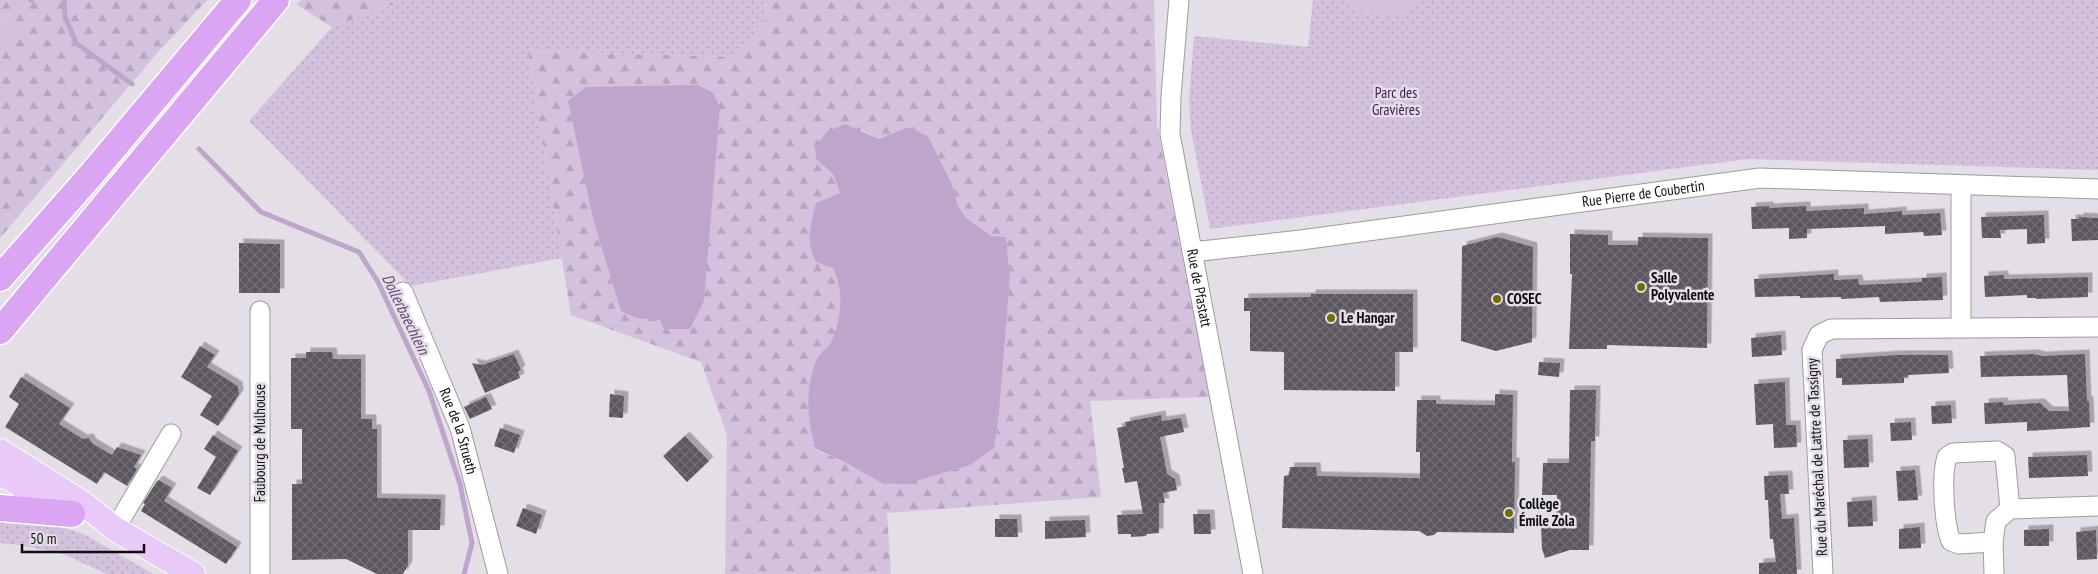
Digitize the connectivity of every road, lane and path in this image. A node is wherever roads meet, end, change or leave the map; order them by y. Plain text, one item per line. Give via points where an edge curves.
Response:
1 (238, 0) edge
2 (276, 0) edge
3 (1179, 0) edge
4 (1960, 185) junction
5 (2098, 189) edge
6 (1192, 252) junction
7 (0, 278) edge
8 (404, 292) dead end
9 (260, 312) dead end
10 (1961, 328) junction
11 (2098, 328) edge
12 (0, 331) edge
13 (171, 434) dead end
14 (0, 451) edge
15 (0, 473) edge
16 (2098, 506) edge
17 (0, 508) edge
18 (2010, 509) junction
19 (72, 514) junction
20 (115, 529) junction
21 (1992, 542) junction
22 (193, 574) edge
23 (260, 574) edge
24 (498, 574) edge
25 (1253, 574) edge
26 (1822, 574) edge
27 (1994, 574) edge

1 - 7 highway
2 - 12 highway
3 - 6 street, Rue de Pfastatt via 1170,134
4 - 5 street, Rue Pierre de Coubertin
4 - 6 street, Rue Pierre de Coubertin via 1760,178
4 - 10 street
6 - 25 street, Rue de Pfastatt
8 - 24 street, Rue de la Strueth via 460,428
9 - 23 street, Faubourg de Mulhouse
10 - 11 street, Rue du Maréchal de Lattre de Tassigny
10 - 26 street, Rue du Maréchal de Lattre de Tassigny via 1831,330 1819,335 1812,350
13 - 20 street
14 - 20 main road via 84,504
15 - 19 main road
16 - 18 street
17 - 19 highway
18 - 21 street via 1996,521
18 - 21 street via 2005,456 1997,451 1947,456 1944,467 1946,513 1951,541 1959,544
19 - 20 main road
20 - 22 main road
21 - 27 street

